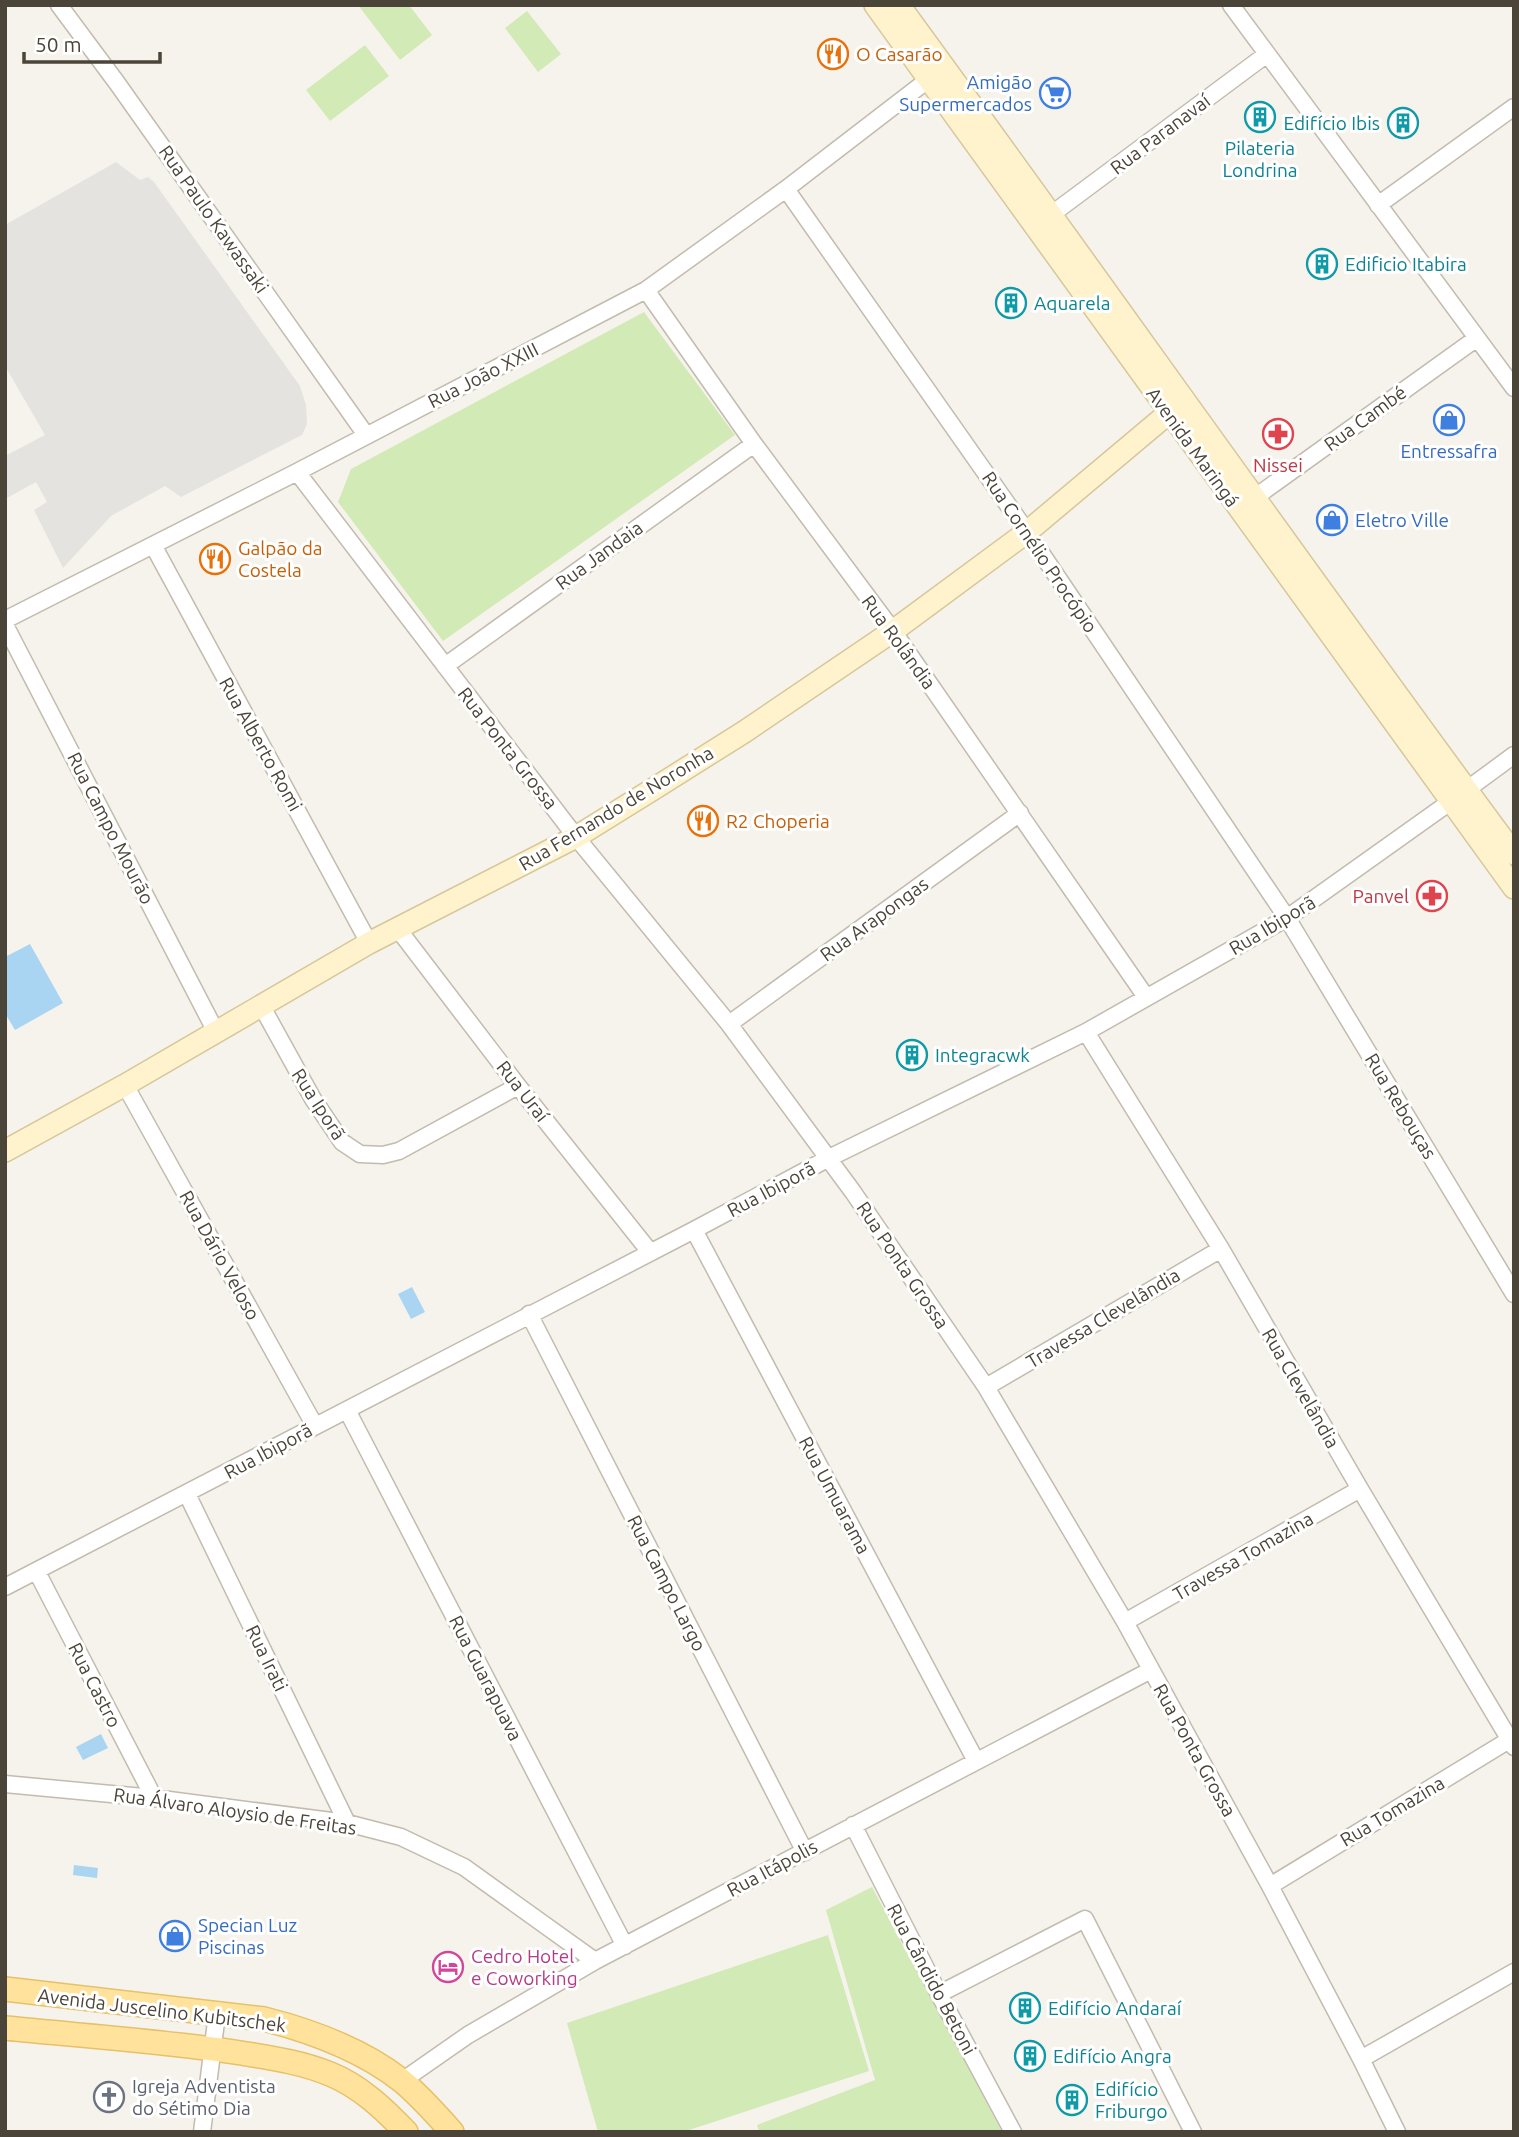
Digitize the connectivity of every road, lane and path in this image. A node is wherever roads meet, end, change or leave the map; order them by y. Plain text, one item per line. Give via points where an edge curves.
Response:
1 (59, 5) edge
2 (875, 5) edge
3 (899, 5) edge
4 (1231, 5) edge
5 (1268, 54) junction
6 (929, 79) junction
7 (1514, 107) edge
8 (786, 189) junction
9 (1378, 205) junction
10 (1052, 215) junction
11 (646, 290) junction
12 (1476, 338) junction
13 (1514, 388) edge
14 (1176, 407) junction
15 (366, 435) junction
16 (754, 444) junction
17 (297, 472) junction
18 (1254, 498) junction
19 (1027, 533) junction
20 (153, 545) junction
21 (5, 623) edge
22 (893, 631) junction
23 (445, 666) junction
24 (1514, 755) edge
25 (1459, 796) junction
26 (1020, 813) junction
27 (576, 836) junction
28 (1514, 854) edge
29 (1514, 888) edge
30 (1287, 918) junction
31 (398, 929) junction
32 (369, 943) junction
33 (1146, 998) junction
34 (261, 1005) junction
35 (729, 1024) junction
36 (1086, 1031) junction
37 (216, 1032) junction
38 (125, 1084) junction
39 (518, 1086) junction
40 (5, 1150) edge
41 (829, 1158) junction
42 (694, 1230) junction
43 (1221, 1249) junction
44 (650, 1252) junction
45 (1514, 1294) edge
46 (529, 1314) junction
47 (986, 1387) junction
48 (347, 1410) junction
49 (315, 1426) junction
50 (1360, 1489) junction
51 (187, 1494) junction
52 (37, 1572) junction
53 (5, 1587) edge
54 (1125, 1622) junction
55 (1151, 1670) junction
56 (1512, 1741) edge
57 (976, 1761) junction
58 (5, 1784) edge
59 (154, 1798) junction
60 (347, 1823) junction
61 (853, 1825) junction
62 (805, 1852) junction
63 (1270, 1886) junction
64 (625, 1945) junction
65 (595, 1961) junction
66 (1514, 1972) edge
67 (5, 1990) edge
68 (939, 1994) junction
69 (217, 2014) junction
70 (5, 2028) edge
71 (212, 2049) junction
72 (1361, 2059) junction
73 (402, 2081) junction
74 (1393, 2130) edge
75 (202, 2132) edge
76 (406, 2132) edge
77 (453, 2132) edge
78 (1013, 2132) edge
79 (1193, 2132) edge

1 - 15 street, Rua Paulo Kawassaki
2 - 6 main road, Avenida Maringá
3 - 10 main road, Avenida Maringá
4 - 5 street
5 - 9 street
5 - 10 street, Rua Paranavaí
6 - 8 street, Rua João XXIII
6 - 14 main road, Avenida Maringá
7 - 9 street
8 - 11 street, Rua João XXIII
8 - 19 street, Rua Cornélio Procópio
9 - 12 street
10 - 14 main road, Avenida Maringá
11 - 15 street, Rua João XXIII
11 - 16 street, Rua Rolândia
12 - 13 street
12 - 18 street, Rua Cambé
14 - 18 main road, Avenida Maringá
14 - 19 main road, Rua Fernando de Noronha
14 - 25 main road, Avenida Maringá
15 - 17 street, Rua João XXIII
16 - 22 street, Rua Rolândia
16 - 23 street, Rua Jandaia
17 - 20 street, Rua João XXIII
17 - 23 street, Rua Ponta Grossa
18 - 25 main road, Avenida Maringá
19 - 22 main road, Rua Fernando de Noronha
19 - 30 street, Rua Cornélio Procópio
20 - 21 street, Rua João XXIII
20 - 32 street, Rua Alberto Romi
21 - 37 street, Rua Campo Mourão
22 - 26 street, Rua Rolândia
22 - 27 main road, Rua Fernando de Noronha via 744,732
23 - 27 street, Rua Ponta Grossa
24 - 25 street, Rua Ibiporã
25 - 28 main road, Avenida Maringá
25 - 29 main road, Avenida Maringá
25 - 30 street, Rua Ibiporã
26 - 33 street, Rua Rolândia
26 - 35 street, Rua Arapongas
27 - 31 main road, Rua Fernando de Noronha
27 - 35 street, Rua Ponta Grossa
30 - 33 street, Rua Ibiporã
30 - 45 street, Rua Rebouças
31 - 32 main road, Rua Fernando de Noronha
31 - 39 street, Rua Uraí
32 - 34 main road, Rua Fernando de Noronha
33 - 36 street, Rua Ibiporã
34 - 37 main road, Rua Fernando de Noronha
34 - 39 street, Rua Iporã via 313,1099 342,1142 360,1154 399,1151
35 - 41 street, Rua Ponta Grossa
36 - 41 street, Rua Ibiporã
36 - 43 street, Rua Clevelândia
37 - 38 main road, Rua Fernando de Noronha
38 - 40 main road, Rua Fernando de Noronha
38 - 49 street, Rua Dário Veloso
39 - 44 street, Rua Uraí
41 - 42 street, Rua Ibiporã
41 - 47 street, Rua Ponta Grossa
42 - 44 street, Rua Ibiporã
42 - 57 street, Rua Umuarama
43 - 47 street, Travessa Clevelândia
43 - 50 street, Rua Clevelândia
44 - 46 street, Rua Ibiporã
46 - 48 street, Rua Ibiporã
46 - 62 street, Rua Campo Largo
47 - 54 street, Rua Ponta Grossa
48 - 49 street, Rua Ibiporã
48 - 64 street, Rua Guarapuava
49 - 51 street, Rua Ibiporã
50 - 54 street, Travessa Tomazina
50 - 56 street, Rua Clevelândia
51 - 52 street, Rua Ibiporã
51 - 60 street, Rua Irati
52 - 53 street, Rua Ibiporã
52 - 59 street, Rua Castro
54 - 55 street, Rua Ponta Grossa
55 - 57 street, Rua Itápolis
55 - 63 street, Rua Ponta Grossa
56 - 63 street, Rua Tomazina
57 - 61 street, Rua Itápolis
58 - 59 street, Rua Álvaro Aloysio de Freitas
59 - 60 street, Rua Álvaro Aloysio de Freitas
60 - 65 street, Rua Álvaro Aloysio de Freitas via 401,1837 464,1867
61 - 62 street, Rua Itápolis
61 - 68 street, Rua Cândido Betoni
62 - 64 street, Rua Itápolis
63 - 72 street, Rua Ponta Grossa
64 - 65 street, Rua Itápolis
65 - 73 street, Rua Itápolis via 468,2035
66 - 72 street
67 - 69 main road, Avenida Juscelino Kubitschek
68 - 78 street, Rua Cândido Betoni
68 - 79 street via 1085,1919
69 - 71 street
69 - 73 main road, Avenida Juscelino Kubitschek via 264,2019 317,2034
70 - 71 main road, Avenida Juscelino Kubitschek
71 - 75 street
71 - 76 main road, Avenida Juscelino Kubitschek via 284,2060 330,2074 368,2096
72 - 74 street, Rua Ponta Grossa
73 - 77 main road, Avenida Juscelino Kubitschek

